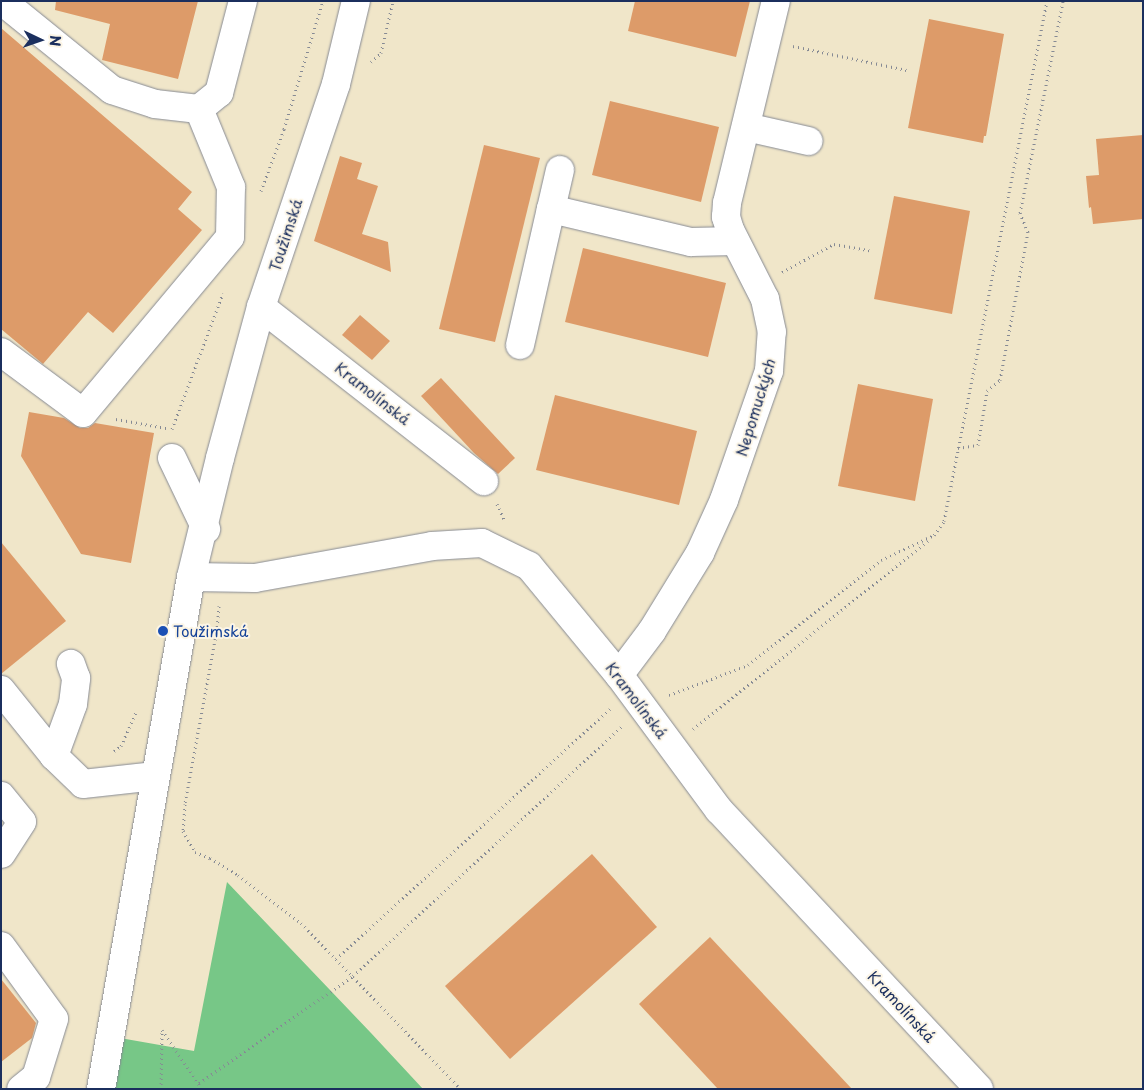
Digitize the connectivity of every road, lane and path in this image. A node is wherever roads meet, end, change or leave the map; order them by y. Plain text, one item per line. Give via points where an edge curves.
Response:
1 (2, 1) edge
2 (243, 1) edge
3 (356, 1) edge
4 (776, 1) edge
5 (1047, 1) edge
6 (1063, 1) edge
7 (767, 41) junction
8 (907, 70) dead end
9 (199, 109) junction
10 (746, 127) junction
11 (808, 141) dead end
12 (560, 170) dead end
13 (551, 209) junction
14 (735, 240) junction
15 (869, 250) dead end
16 (758, 285) junction
17 (262, 307) junction
18 (520, 345) dead end
19 (1, 352) edge
20 (83, 413) junction
21 (172, 429) dead end
22 (958, 448) junction
23 (172, 458) dead end
24 (484, 480) dead end
25 (204, 523) junction
26 (934, 535) junction
27 (191, 576) junction
28 (221, 578) junction
29 (71, 664) dead end
30 (1, 690) edge
31 (631, 691) junction
32 (139, 705) dead end
33 (671, 746) junction
34 (113, 751) dead end
35 (54, 756) junction
36 (156, 776) junction
37 (1, 796) edge
38 (1, 854) edge
39 (1, 946) edge
40 (336, 959) junction
41 (353, 976) junction
42 (199, 1083) junction
43 (21, 1089) edge
44 (101, 1089) edge
45 (161, 1089) edge
46 (202, 1089) edge
47 (462, 1089) edge
48 (979, 1089) edge

1 - 9 street via 112,90 155,104
2 - 9 street via 219,93
3 - 17 street, Toužimská via 336,84
4 - 7 street, Nepomuckých
5 - 22 path
6 - 22 path via 1020,213 1028,232 1000,380 987,390 978,445
7 - 8 path
7 - 10 street, Nepomuckých
9 - 20 street via 231,188 230,237
10 - 11 street
10 - 14 street, Nepomuckých via 727,203 726,216
12 - 13 street
13 - 14 street via 691,242
13 - 18 street
14 - 16 street, Nepomuckých
15 - 16 path via 834,244
16 - 31 street, Nepomuckých via 769,315 772,350 769,371 724,500 700,553 652,631
17 - 24 street, Kramolínská
17 - 25 street, Toužimská
19 - 20 street
20 - 21 path
22 - 26 path via 944,521
23 - 25 street
25 - 27 street, Toužimská
25 - 28 street
26 - 31 path via 881,560 748,665
26 - 33 path
27 - 28 street, Kramolínská
27 - 36 street, Toužimská
28 - 31 street, Kramolínská via 255,578 432,546 482,543 529,566
28 - 40 path via 217,629 185,804 183,831 195,852 238,875 301,923
29 - 35 street via 76,678 73,704
30 - 35 street
31 - 33 street, Kramolínská
31 - 40 path
31 - 41 path
32 - 34 path via 121,746
33 - 48 street, Kramolínská via 719,810
35 - 36 street via 83,784
36 - 44 street, Toužimská
37 - 38 street via 22,822
39 - 43 street via 54,1019 36,1077
40 - 41 path
41 - 42 path
41 - 47 path
42 - 45 path via 162,1030
42 - 46 path

